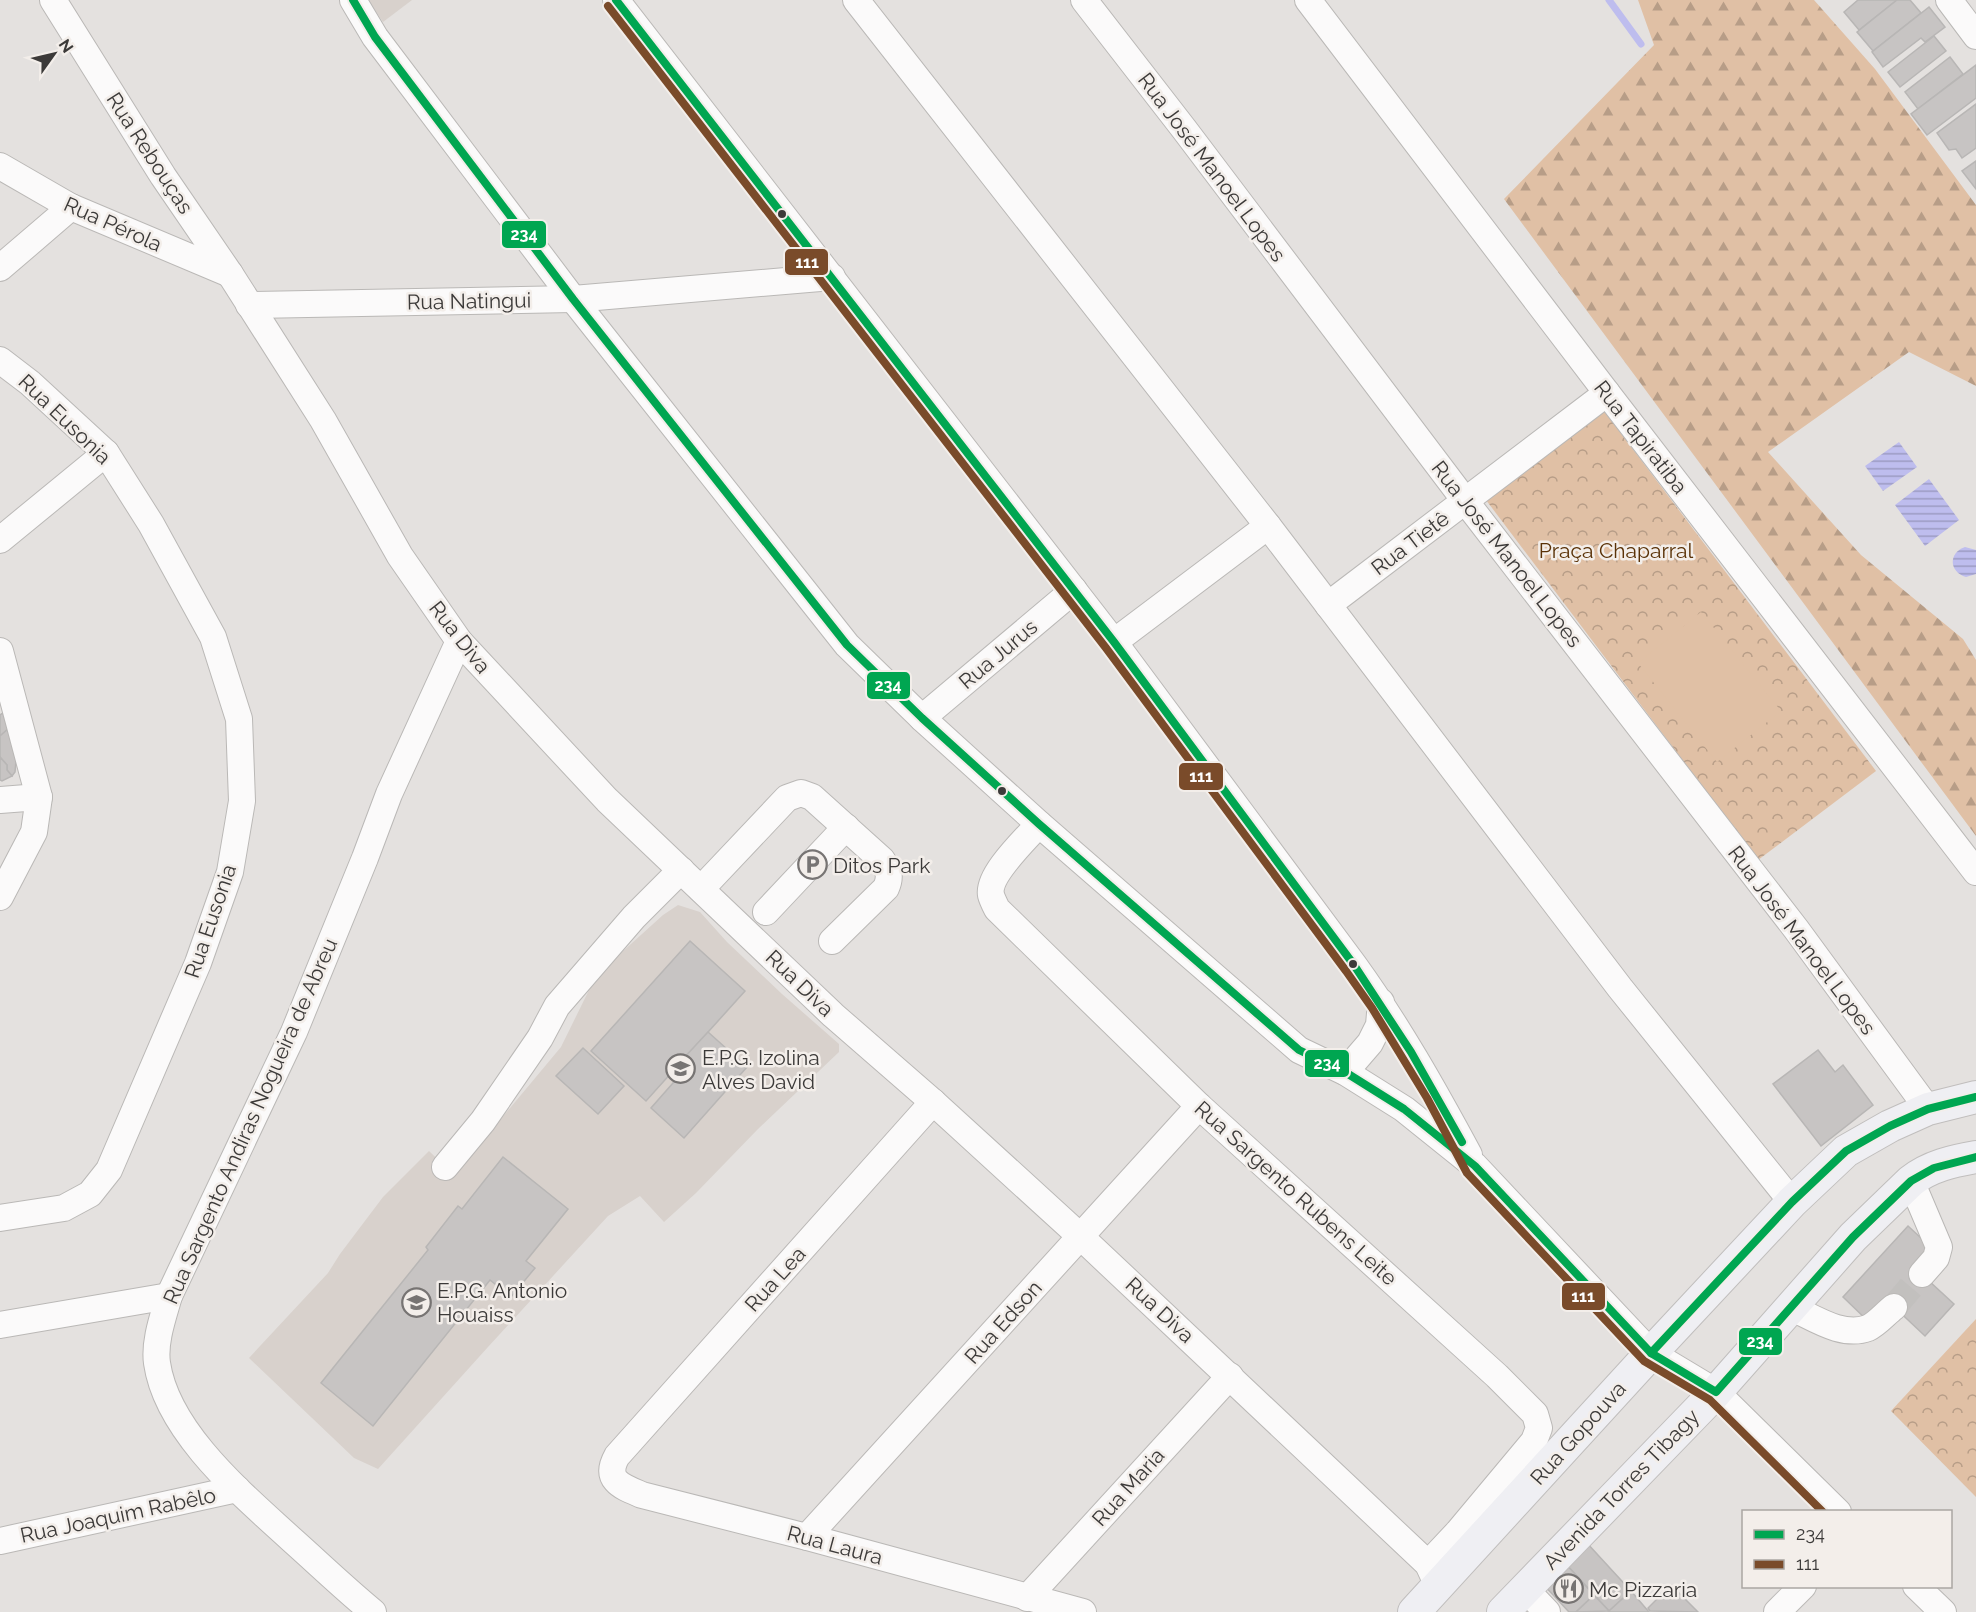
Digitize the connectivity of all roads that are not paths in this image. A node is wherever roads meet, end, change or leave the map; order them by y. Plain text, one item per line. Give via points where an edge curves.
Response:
1 (53, 0) edge
2 (353, 0) edge
3 (616, 0) edge
4 (856, 0) edge
5 (1084, 0) edge
6 (1308, 0) edge
7 (1949, 0) edge
8 (1976, 36) edge
9 (0, 166) edge
10 (71, 207) junction
11 (0, 268) edge
12 (230, 274) junction
13 (832, 277) junction
14 (573, 299) junction
15 (249, 305) junction
16 (0, 360) edge
17 (1607, 393) junction
18 (106, 453) junction
19 (1466, 501) junction
20 (1269, 526) junction
21 (0, 540) edge
22 (1074, 590) junction
23 (1328, 605) junction
24 (459, 641) junction
25 (1114, 642) junction
26 (0, 651) edge
27 (922, 718) junction
28 (39, 797) junction
29 (0, 800) edge
30 (1039, 824) junction
31 (846, 828) junction
32 (681, 870) junction
33 (1976, 872) edge
34 (701, 889) junction
35 (0, 897) edge
36 (766, 912) dead end
37 (832, 941) dead end
38 (1381, 1002) junction
39 (1345, 1072) junction
40 (1976, 1097) edge
41 (933, 1102) junction
42 (1199, 1106) junction
43 (1928, 1109) junction
44 (1976, 1157) edge
45 (1475, 1166) junction
46 (445, 1167) dead end
47 (1911, 1181) junction
48 (1792, 1202) junction
49 (0, 1218) edge
50 (1081, 1237) junction
51 (1922, 1274) tunnel mouth
52 (169, 1296) junction
53 (1790, 1307) junction
54 (1894, 1307) tunnel mouth
55 (0, 1325) edge
56 (1651, 1353) junction
57 (1230, 1376) junction
58 (1716, 1392) junction
59 (617, 1456) joint
60 (237, 1489) junction
61 (1836, 1510) edge
62 (807, 1537) junction
63 (0, 1541) edge
64 (1433, 1575) junction
65 (1524, 1588) junction
66 (1802, 1588) edge
67 (1917, 1588) edge
68 (1027, 1598) junction
69 (373, 1612) edge
70 (1083, 1612) edge
71 (1414, 1612) edge
72 (1503, 1612) edge
73 (1547, 1612) edge
74 (1777, 1612) edge
75 (1944, 1612) edge

1 - 12 street, Rua Rebouças via 163,176
2 - 14 street via 382,47
3 - 13 street
4 - 20 street
5 - 19 street, Rua José Manoel Lopes
6 - 17 street, Rua Tapiratiba
7 - 8 street
9 - 10 street, Rua Pérola
10 - 11 street
10 - 12 street, Rua Pérola
12 - 15 street, Rua Rebouças
13 - 14 street, Rua Natingui
13 - 22 street
14 - 15 street, Rua Natingui
14 - 27 street via 847,645
15 - 24 street, Rua Diva via 323,420 400,556
16 - 18 street, Rua Eusonia
17 - 19 street, Rua Tietê
17 - 33 street, Rua Tapiratiba
18 - 21 street
18 - 49 street, Rua Eusonia via 151,524 213,637 239,718 242,801 230,872 198,963 109,1170 90,1194 64,1208
19 - 23 street, Rua Tietê
19 - 43 street, Rua José Manoel Lopes via 1796,929
20 - 23 street
20 - 25 street
22 - 25 street
22 - 27 street, Rua Jurus
23 - 48 street via 1620,988
24 - 32 street, Rua Diva via 607,800
24 - 52 street, Rua Sargento Andiras Nogueira de Abreu via 389,795 294,1032
25 - 38 street
26 - 28 street
27 - 30 street
28 - 29 street
28 - 35 street via 34,832
30 - 39 street via 1299,1050
30 - 42 street, Rua Sargento Rubens Leite via 992,883 991,895 997,909
31 - 34 street via 812,797 801,793 787,798
31 - 36 street
31 - 37 street via 882,861 890,879 886,888
32 - 34 street, Rua Diva
32 - 46 street via 634,917 557,1006 540,1038 483,1121
34 - 41 street, Rua Diva via 834,1016
38 - 39 street via 1379,1025 1370,1043
38 - 45 street
39 - 45 street via 1404,1109
40 - 43 main road, Rua Gopouva
41 - 50 street, Rua Diva
41 - 59 street, Rua Lea
42 - 50 street, Rua Edson
42 - 64 street, Rua Sargento Rubens Leite via 1535,1414 1539,1428 1534,1441 1458,1532
43 - 48 main road, Rua Gopouva via 1846,1151
44 - 47 main road, Avenida Torres Tibagy via 1946,1163
45 - 56 street
47 - 51 street via 1939,1247 1936,1258
47 - 53 main road, Avenida Torres Tibagy via 1853,1237
48 - 56 main road, Rua Gopouva
50 - 57 street, Rua Diva
50 - 62 street, Rua Edson
52 - 55 street
52 - 60 street, Rua Sargento Andiras Nogueira de Abreu via 160,1327 157,1362 165,1394 183,1428
53 - 54 street via 1837,1329 1849,1330 1868,1328
53 - 58 main road, Avenida Torres Tibagy
56 - 58 street
56 - 64 main road, Rua Gopouva
57 - 64 street, Rua Diva
57 - 68 street, Rua Maria
58 - 61 street
58 - 65 main road, Avenida Torres Tibagy
59 - 62 street, Rua Laura via 611,1466 613,1477 621,1486 642,1496
60 - 63 street, Rua Joaquim Rabêlo
60 - 69 street, Rua Sargento Andiras Nogueira de Abreu
62 - 68 street, Rua Laura
64 - 71 main road, Rua Gopouva
65 - 72 main road, Avenida Torres Tibagy
65 - 73 street
66 - 74 street
67 - 75 street
68 - 70 street, Rua Laura

